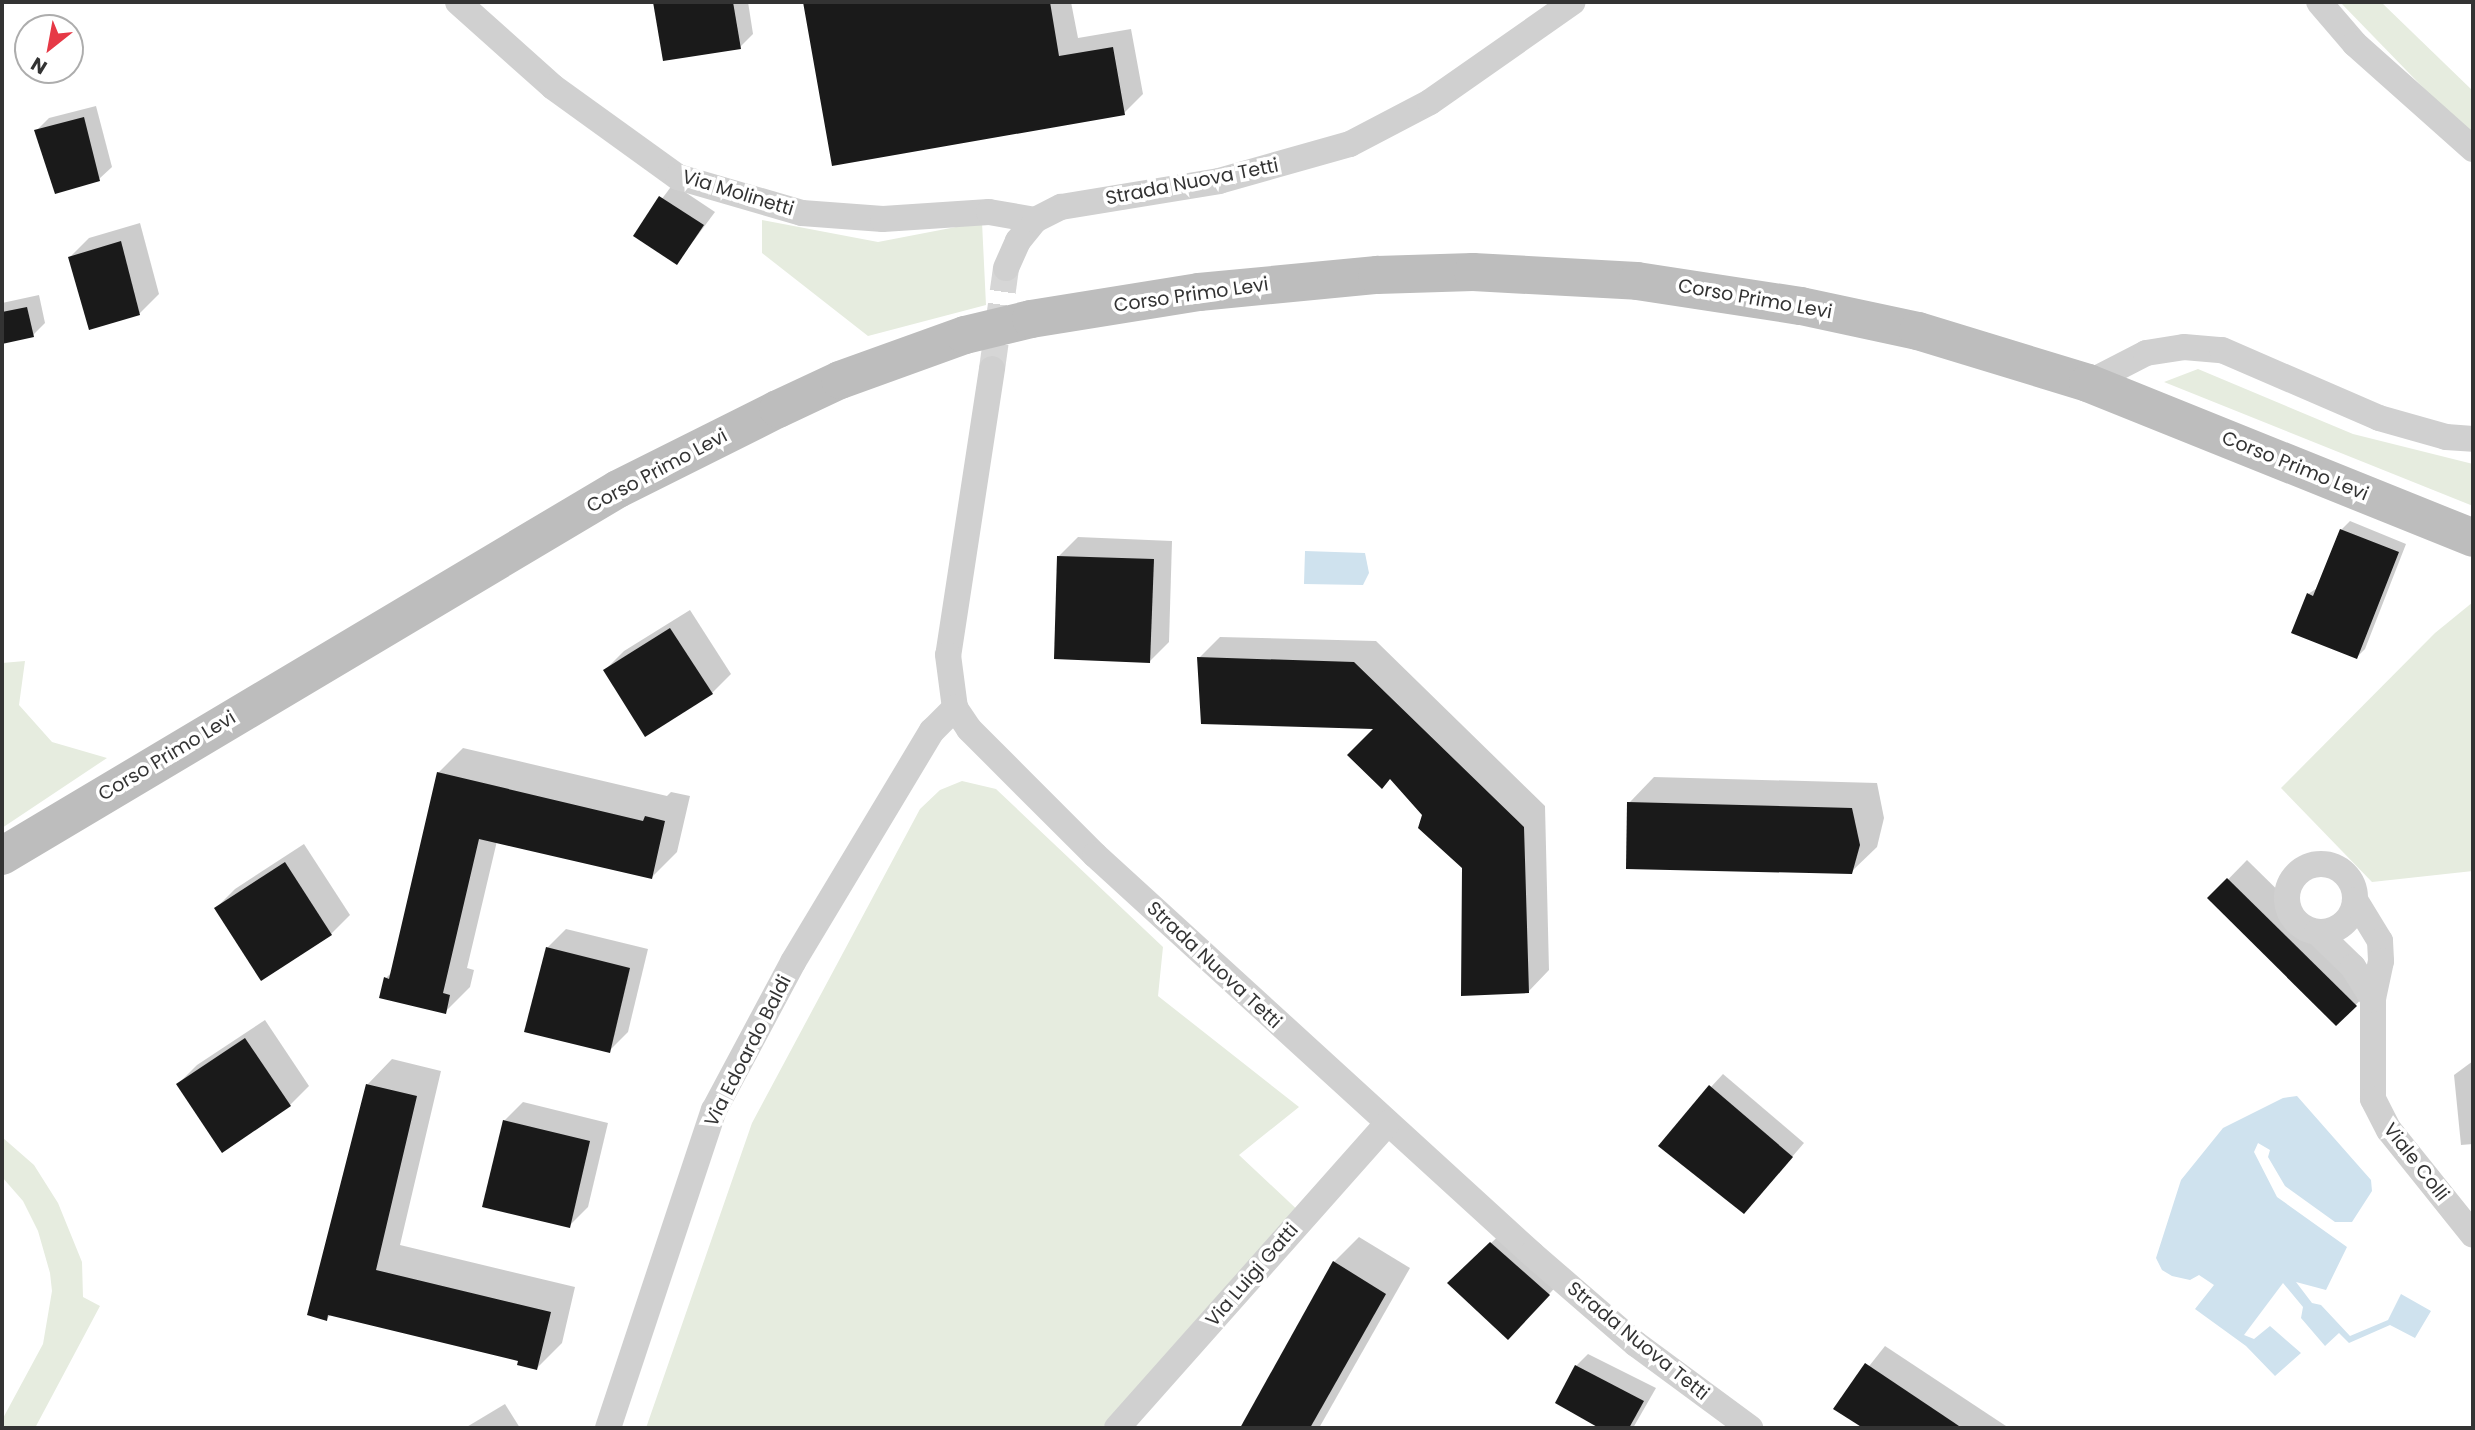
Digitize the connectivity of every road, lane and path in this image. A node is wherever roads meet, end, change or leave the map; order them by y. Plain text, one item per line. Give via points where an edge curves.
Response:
1 (458, 2) edge
2 (1573, 2) edge
3 (2319, 2) edge
4 (2473, 149) edge
5 (1035, 220) junction
6 (1006, 268) tunnel mouth
7 (992, 369) tunnel mouth
8 (2088, 383) junction
9 (2473, 439) edge
10 (2473, 538) edge
11 (955, 708) junction
12 (2, 856) edge
13 (2355, 900) junction
14 (2317, 932) junction
15 (2373, 999) junction
16 (1388, 1123) junction
17 (2473, 1235) edge
18 (608, 1428) edge
19 (1117, 1428) edge
20 (1749, 1428) edge

1 - 5 street, Via Molinetti via 553,87 678,177 803,213 883,219 989,212
2 - 5 street, Strada Nuova Tetti via 1430,102 1350,144 1219,181 1061,207
3 - 4 street via 2355,44
5 - 6 street via 1018,241
7 - 11 street, Strada Nuova Tetti via 950,636 949,681
8 - 9 street via 2146,353 2184,347 2222,350 2379,418 2446,437
8 - 10 main road, Corso Primo Levi
8 - 12 main road, Corso Primo Levi via 1918,331 1801,306 1701,288 1560,275 1404,274 1276,283 1031,319 965,335 851,376 674,459 447,588
11 - 16 street, Strada Nuova Tetti via 1039,802
11 - 18 street, Via Edoardo Baldi via 925,743 793,962 714,1110
13 - 14 street via 2347,920
13 - 14 street via 2354,889 2342,871 2321,864 2301,870 2288,887 2288,909 2299,924
13 - 15 street, Viale Colli via 2380,941
14 - 15 street via 2353,967
15 - 17 street, Viale Colli via 2372,1080 2379,1114
16 - 19 street, Via Luigi Gatti
16 - 20 street, Strada Nuova Tetti via 1636,1344

